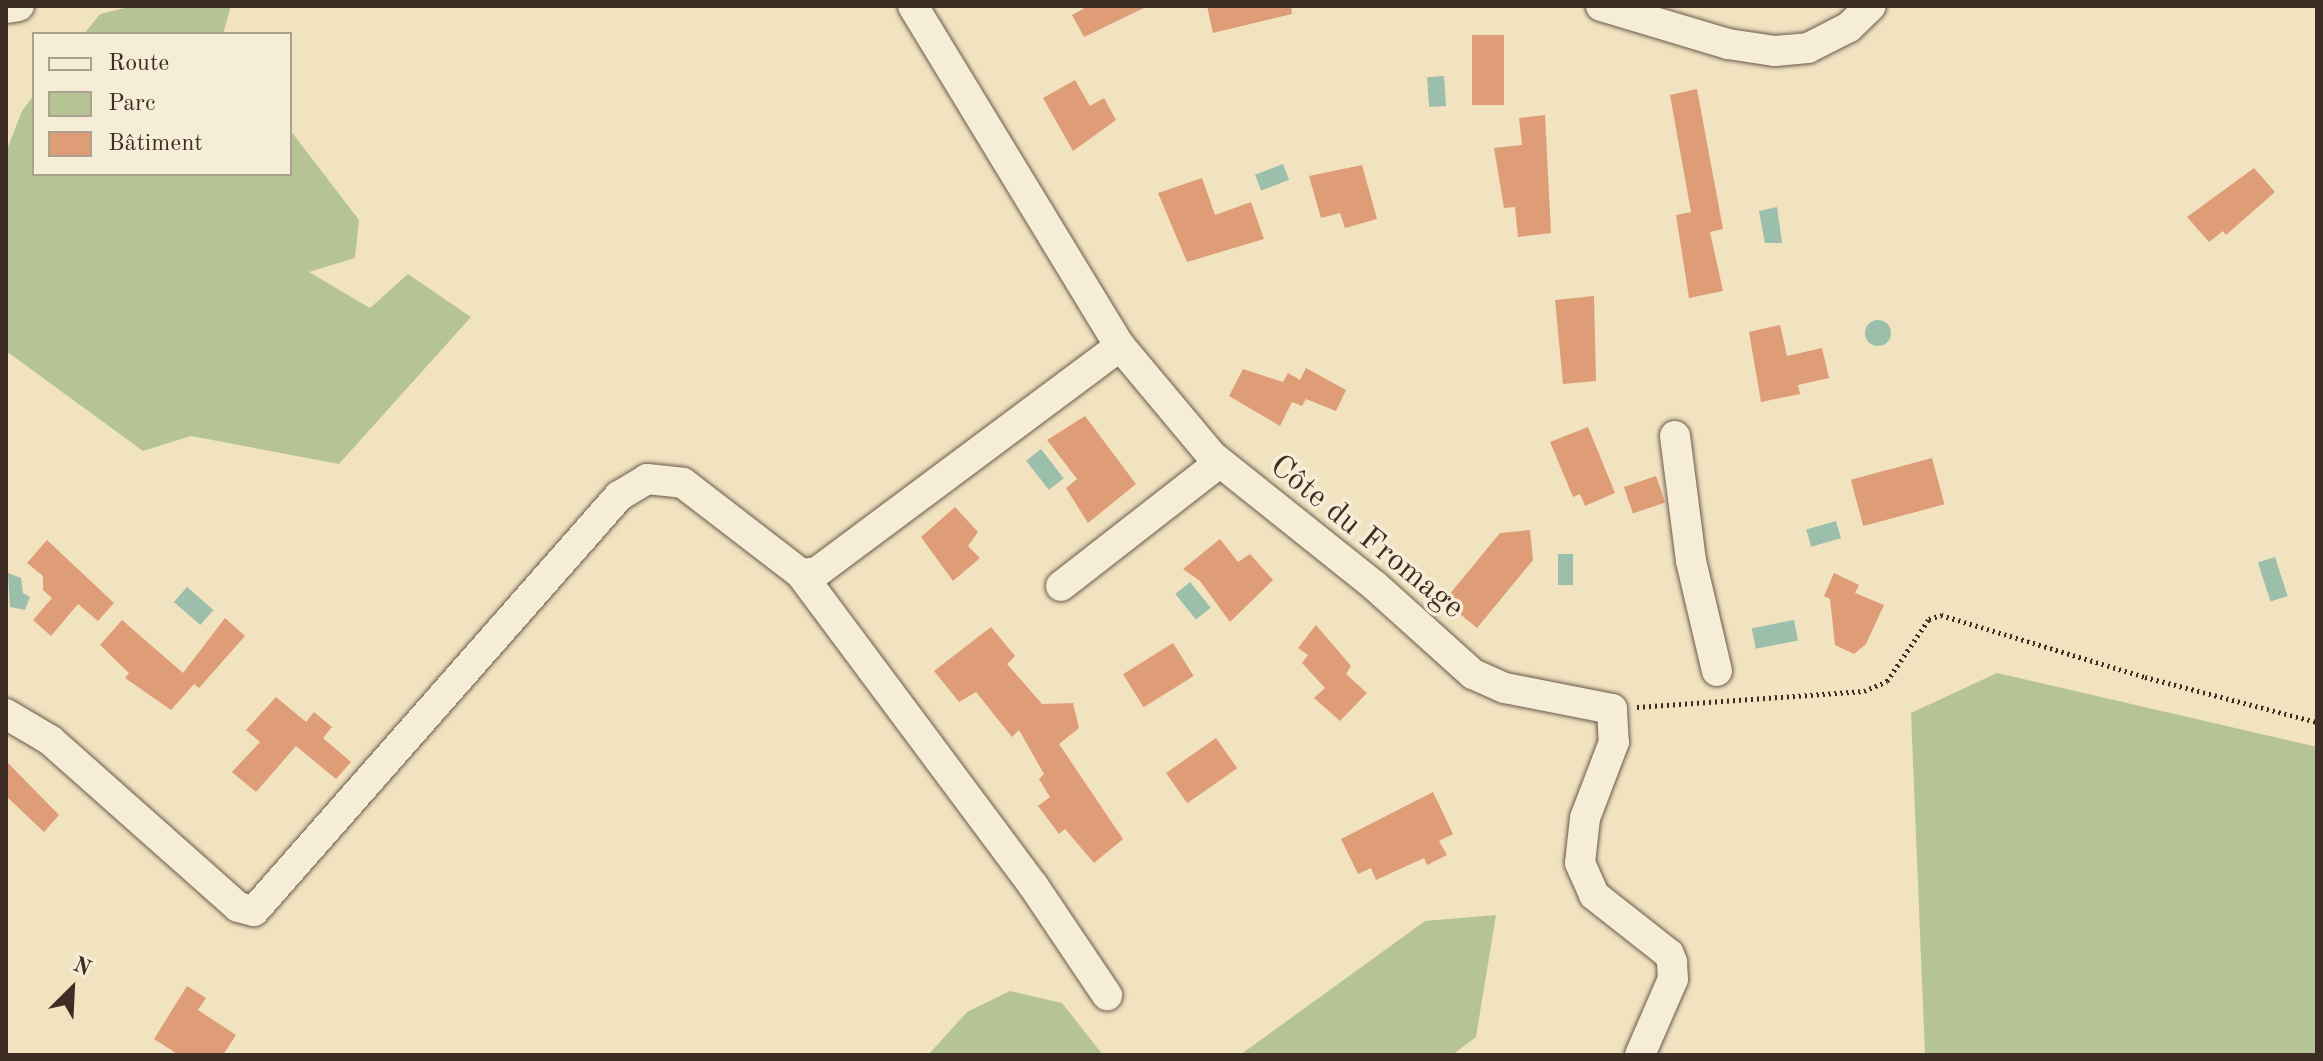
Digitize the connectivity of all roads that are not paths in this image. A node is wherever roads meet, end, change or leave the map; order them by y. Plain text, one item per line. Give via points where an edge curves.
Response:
1 (19, 6) edge
2 (913, 6) edge
3 (1601, 6) edge
4 (1871, 6) edge
5 (6, 8) edge
6 (1120, 346) junction
7 (1675, 436) dead end
8 (1219, 463) junction
9 (801, 574) junction
10 (1061, 586) dead end
11 (1717, 671) dead end
12 (6, 714) edge
13 (1107, 995) dead end
14 (1640, 1055) edge

1 - 5 street
2 - 6 street, Côte du Fromage
3 - 4 street via 1728,44 1775,51 1808,48 1849,27
6 - 8 street, Côte du Fromage
6 - 9 street via 817,572
7 - 11 street via 1691,561
8 - 10 street
8 - 14 street, Côte du Fromage via 1374,585 1473,674 1505,688 1612,709 1614,742 1585,818 1580,863 1594,895 1672,962 1673,979
9 - 12 street via 683,483 665,477 638,484 609,507 288,870 266,902 247,912 50,740
9 - 13 street via 1033,885

